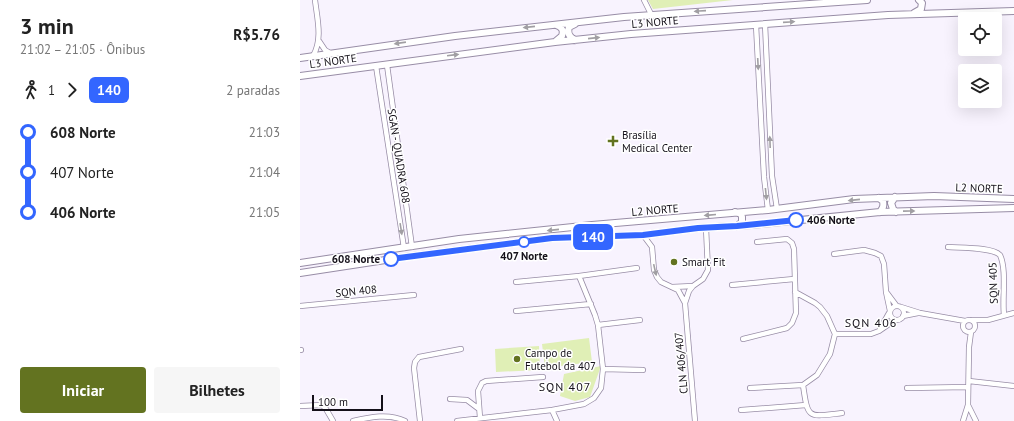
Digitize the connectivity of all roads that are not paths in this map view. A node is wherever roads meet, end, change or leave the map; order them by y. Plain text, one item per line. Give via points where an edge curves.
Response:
1 (315, 0) edge
2 (644, 0) edge
3 (866, 0) edge
4 (919, 0) edge
5 (1014, 11) edge
6 (651, 14) junction
7 (913, 14) junction
8 (584, 22) junction
9 (554, 24) junction
10 (765, 24) junction
11 (756, 25) junction
12 (575, 40) junction
13 (319, 41) junction
14 (555, 42) junction
15 (330, 53) junction
16 (313, 56) junction
17 (300, 58) edge
18 (387, 65) junction
19 (376, 66) junction
20 (300, 76) edge
21 (895, 197) junction
22 (878, 198) junction
23 (1014, 199) edge
24 (1014, 208) edge
25 (777, 209) junction
26 (768, 210) junction
27 (735, 212) junction
28 (880, 212) junction
29 (896, 212) junction
30 (622, 223) junction
31 (737, 226) junction
32 (706, 228) junction
33 (643, 235) junction
34 (624, 236) junction
35 (757, 242) dead end
36 (412, 247) junction
37 (948, 247) dead end
38 (404, 248) junction
39 (834, 254) dead end
40 (300, 263) edge
41 (637, 268) dead end
42 (300, 273) edge
43 (579, 276) junction
44 (794, 280) junction
45 (516, 282) dead end
46 (732, 285) dead end
47 (693, 286) junction
48 (672, 287) junction
49 (795, 292) junction
50 (886, 292) junction
51 (414, 295) dead end
52 (685, 303) junction
53 (591, 304) junction
54 (896, 305) junction
55 (300, 306) edge
56 (901, 307) junction
57 (516, 311) dead end
58 (890, 312) junction
59 (920, 313) junction
60 (1014, 313) edge
61 (904, 316) junction
62 (1004, 316) junction
63 (640, 320) dead end
64 (895, 320) junction
65 (972, 320) junction
66 (988, 320) junction
67 (964, 323) junction
68 (598, 325) junction
69 (879, 331) junction
70 (971, 331) junction
71 (835, 334) junction
72 (743, 339) dead end
73 (461, 349) dead end
74 (603, 369) junction
75 (643, 370) dead end
76 (543, 377) dead end
77 (968, 381) junction
78 (803, 385) junction
79 (1014, 386) edge
80 (968, 387) junction
81 (750, 388) dead end
82 (908, 388) dead end
83 (450, 399) dead end
84 (806, 405) junction
85 (968, 405) junction
86 (300, 406) edge
87 (479, 410) junction
88 (552, 410) junction
89 (741, 410) dead end
90 (842, 413) dead end
91 (480, 418) junction
92 (375, 419) edge
93 (333, 421) edge
94 (353, 421) edge
95 (405, 421) edge
96 (420, 421) edge
97 (458, 421) edge
98 (557, 421) edge
99 (695, 421) edge
100 (963, 421) edge
101 (976, 421) edge

1 - 13 street
2 - 6 street
3 -> 6 main road, L3 NORTE
4 - 7 main road via 922,3 921,9
5 - 7 main road, L3 NORTE
6 - 8 main road, L3 NORTE
10 -> 7 main road, L3 NORTE
8 - 9 main road, L3 NORTE
8 - 12 main road via 569,27 569,36
9 - 14 main road via 563,31 562,36
9 -> 15 main road, L3 NORTE
10 - 11 main road, L3 NORTE
25 -> 10 street via 772,176
12 -> 11 main road, L3 NORTE
11 -> 26 street
12 - 14 main road, L3 NORTE
13 - 15 street
13 - 16 street
18 -> 14 main road, L3 NORTE
15 - 16 main road, L3 NORTE
16 - 17 main road, L3 NORTE
18 - 19 main road, L3 NORTE
18 - 36 street
19 - 20 main road, L3 NORTE
19 -> 38 street, SGAN - QUADRA 608
21 - 22 main road, L2 NORTE
21 - 23 main road, L2 NORTE
21 - 29 main road via 891,204
22 -> 25 main road, L2 NORTE
22 - 28 main road via 884,205
29 -> 24 main road, L2 NORTE
25 - 26 main road, L2 NORTE
26 - 27 main road, L2 NORTE
27 -> 30 main road, L2 NORTE
27 - 31 main road via 741,214 742,218 742,222
28 - 29 main road, L2 NORTE
28 - 31 main road, L2 NORTE
30 - 34 main road via 620,232
30 -> 36 main road, L2 NORTE via 459,239
31 - 32 main road, L2 NORTE
32 - 33 main road, L2 NORTE
32 - 47 street via 708,270 703,279
33 - 34 main road, L2 NORTE
33 -> 48 street via 652,247 657,278
34 - 42 main road, L2 NORTE via 552,238
35 - 44 street via 781,239 791,241 794,248
36 - 38 main road, L2 NORTE
37 - 62 street, SQN 405 via 986,250 1000,255 1003,266
38 - 40 main road, L2 NORTE
39 - 50 street via 864,250 879,255 884,264
41 - 43 street
43 - 45 street
43 - 53 street
44 - 46 street
44 - 49 street
47 - 48 street
47 - 52 street
48 - 52 street via 681,294
49 - 71 street via 820,307
49 - 72 street via 796,313 790,326
50 - 54 street
50 - 58 street
51 - 55 street, SQN 408
52 - 99 street, CLN 406/407
53 - 57 street
53 - 68 street
54 - 56 street
54 - 58 street
56 - 59 street
56 - 61 street
58 - 64 street via 892,319
58 - 69 street
59 - 61 street
59 - 67 street
60 - 62 street, SQN 405
61 - 64 street
62 - 66 street, SQN 405
63 - 68 street
64 - 69 street
65 - 66 street, SQN 405
65 - 67 street, SQN 405
65 - 70 street via 974,322
66 - 70 street, SQN 405
67 - 70 street
68 - 74 street
69 - 71 street via 871,334
70 - 77 street
71 - 78 street via 824,366
73 - 96 street via 416,359 414,368
74 - 75 street
74 - 88 street via 601,388 592,400
76 - 87 street via 483,382 478,389
77 - 79 street
77 - 80 street
78 - 81 street
78 - 84 street
80 - 82 street
80 - 85 street
83 - 87 street via 467,400
84 - 89 street
84 - 90 street via 810,413 815,415
85 - 100 street
85 - 101 street
86 - 93 street via 322,405
87 - 91 street
88 - 91 street
88 - 98 street
91 - 97 street
92 - 94 street
92 - 95 street via 392,416

